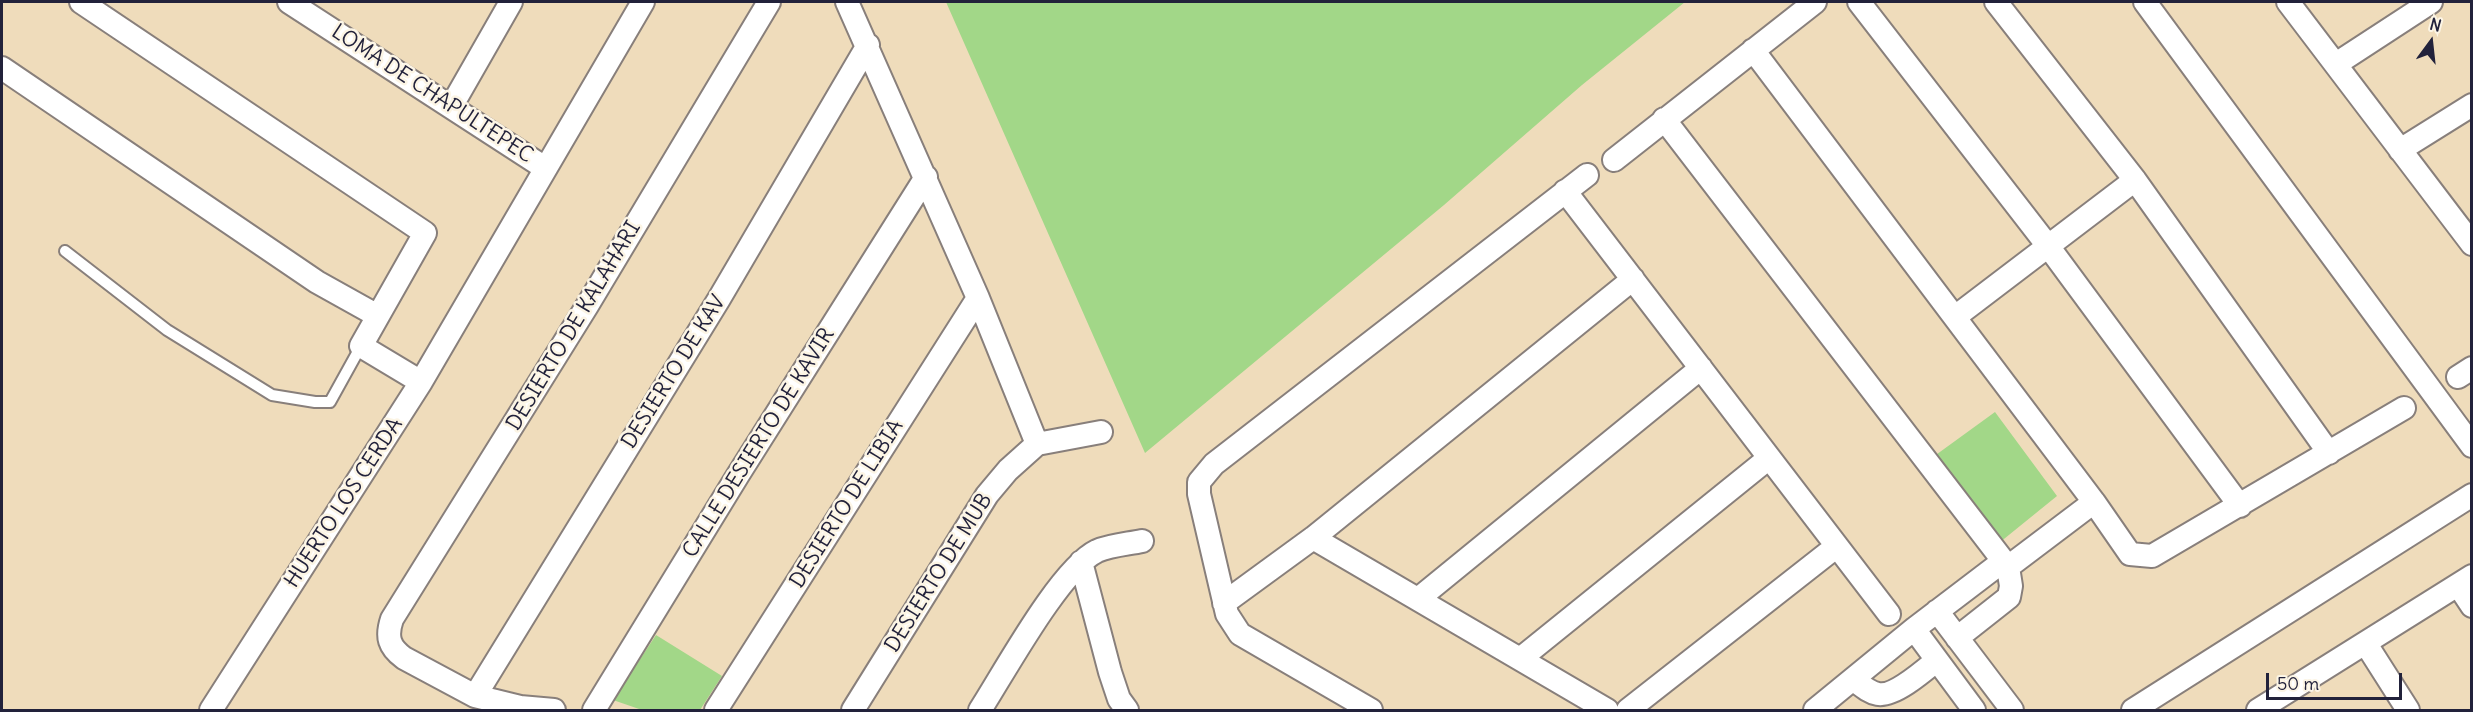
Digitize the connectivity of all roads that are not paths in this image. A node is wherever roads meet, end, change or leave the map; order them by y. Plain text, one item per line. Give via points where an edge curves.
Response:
1 (81, 2) edge
2 (289, 2) edge
3 (643, 2) edge
4 (769, 2) edge
5 (847, 2) edge
6 (1815, 2) edge
7 (1859, 2) edge
8 (1996, 2) edge
9 (2145, 2) edge
10 (2288, 2) edge
11 (2431, 2) edge
12 (503, 4) edge
13 (868, 45) junction
14 (1753, 50) junction
15 (2336, 64) junction
16 (2, 69) edge
17 (2472, 105) edge
18 (451, 107) junction
19 (1664, 119) junction
20 (2400, 150) junction
21 (1614, 160) dead end
22 (545, 168) junction
23 (1587, 175) dead end
24 (926, 177) junction
25 (2134, 180) junction
26 (1565, 192) junction
27 (2471, 242) edge
28 (2048, 246) junction
29 (65, 251) dead end
30 (1633, 279) junction
31 (978, 298) junction
32 (378, 316) junction
33 (1954, 317) junction
34 (361, 346) junction
35 (1701, 368) junction
36 (421, 382) junction
37 (2404, 408) dead end
38 (1101, 432) dead end
39 (1037, 444) junction
40 (2472, 446) edge
41 (2329, 453) junction
42 (1769, 458) junction
43 (2472, 495) edge
44 (2094, 502) junction
45 (2240, 506) junction
46 (1313, 538) junction
47 (1142, 541) dead end
48 (1837, 546) junction
49 (1081, 562) junction
50 (2005, 565) junction
51 (2465, 580) edge
52 (1418, 599) junction
53 (1224, 603) junction
54 (2472, 606) edge
55 (1937, 611) junction
56 (1889, 614) dead end
57 (1914, 628) junction
58 (1957, 638) junction
59 (2366, 644) junction
60 (1520, 659) junction
61 (1937, 660) junction
62 (1853, 679) junction
63 (475, 696) junction
64 (1119, 707) edge
65 (2273, 707) edge
66 (211, 711) edge
67 (554, 711) edge
68 (594, 711) edge
69 (716, 711) edge
70 (853, 711) edge
71 (980, 711) edge
72 (1371, 711) edge
73 (1607, 711) edge
74 (1628, 711) edge
75 (1815, 711) edge
76 (1974, 711) edge
77 (2012, 711) edge
78 (2133, 711) edge
79 (2408, 711) edge

1 - 32 street via 425,233
2 - 18 street, LOMA DE CHAPULTEPEC
3 - 22 street, HUERTO LOS CERDA
4 - 63 street, DESIERTO DE KALAHARI via 593,296 392,619 388,631 393,650
5 - 13 street
6 - 14 street
7 - 28 street
8 - 25 street
9 - 40 street
10 - 15 street
11 - 15 street
12 - 18 street
13 - 24 street
13 - 63 street, DESIERTO DE KAV via 719,299
14 - 19 street
14 - 33 street
15 - 20 street
16 - 32 street via 317,282
17 - 20 street
18 - 22 street, LOMA DE CHAPULTEPEC
19 - 21 street
19 - 50 street
20 - 27 street
22 - 36 street, HUERTO LOS CERDA
23 - 26 street
24 - 31 street
24 - 68 street, CALLE DESIERTO DE KAVIR
25 - 28 street
25 - 41 street
26 - 30 street
26 - 53 street via 1205,473 1199,482 1199,494
28 - 33 street
28 - 45 street
29 - 34 lane via 167,330 272,395 330,402
30 - 35 street
30 - 46 street
31 - 39 street
31 - 69 street, DESIERTO DE LIBIA
32 - 34 street
33 - 44 street
34 - 36 street
35 - 42 street
35 - 52 street
36 - 66 street, HUERTO LOS CERDA
37 - 41 street
38 - 39 street
39 - 70 street, DESIERTO DE MUB via 987,495
41 - 45 street
42 - 48 street
42 - 60 street
43 - 78 street
44 - 45 street via 2130,554 2152,556
44 - 50 street
46 - 52 street
46 - 53 street
47 - 49 street via 1097,552
48 - 56 street
48 - 74 street
49 - 64 street
49 - 71 street via 1060,586
50 - 55 street
50 - 58 street via 2012,586 2009,597
51 - 54 street
51 - 59 street
52 - 60 street
53 - 72 street via 1231,624 1240,634
55 - 57 street
55 - 58 street
57 - 61 street
57 - 62 street
58 - 77 street
59 - 65 street
59 - 79 street
60 - 73 street
61 - 62 street via 1899,688 1882,695 1868,691
61 - 76 street
62 - 75 street
63 - 67 street

